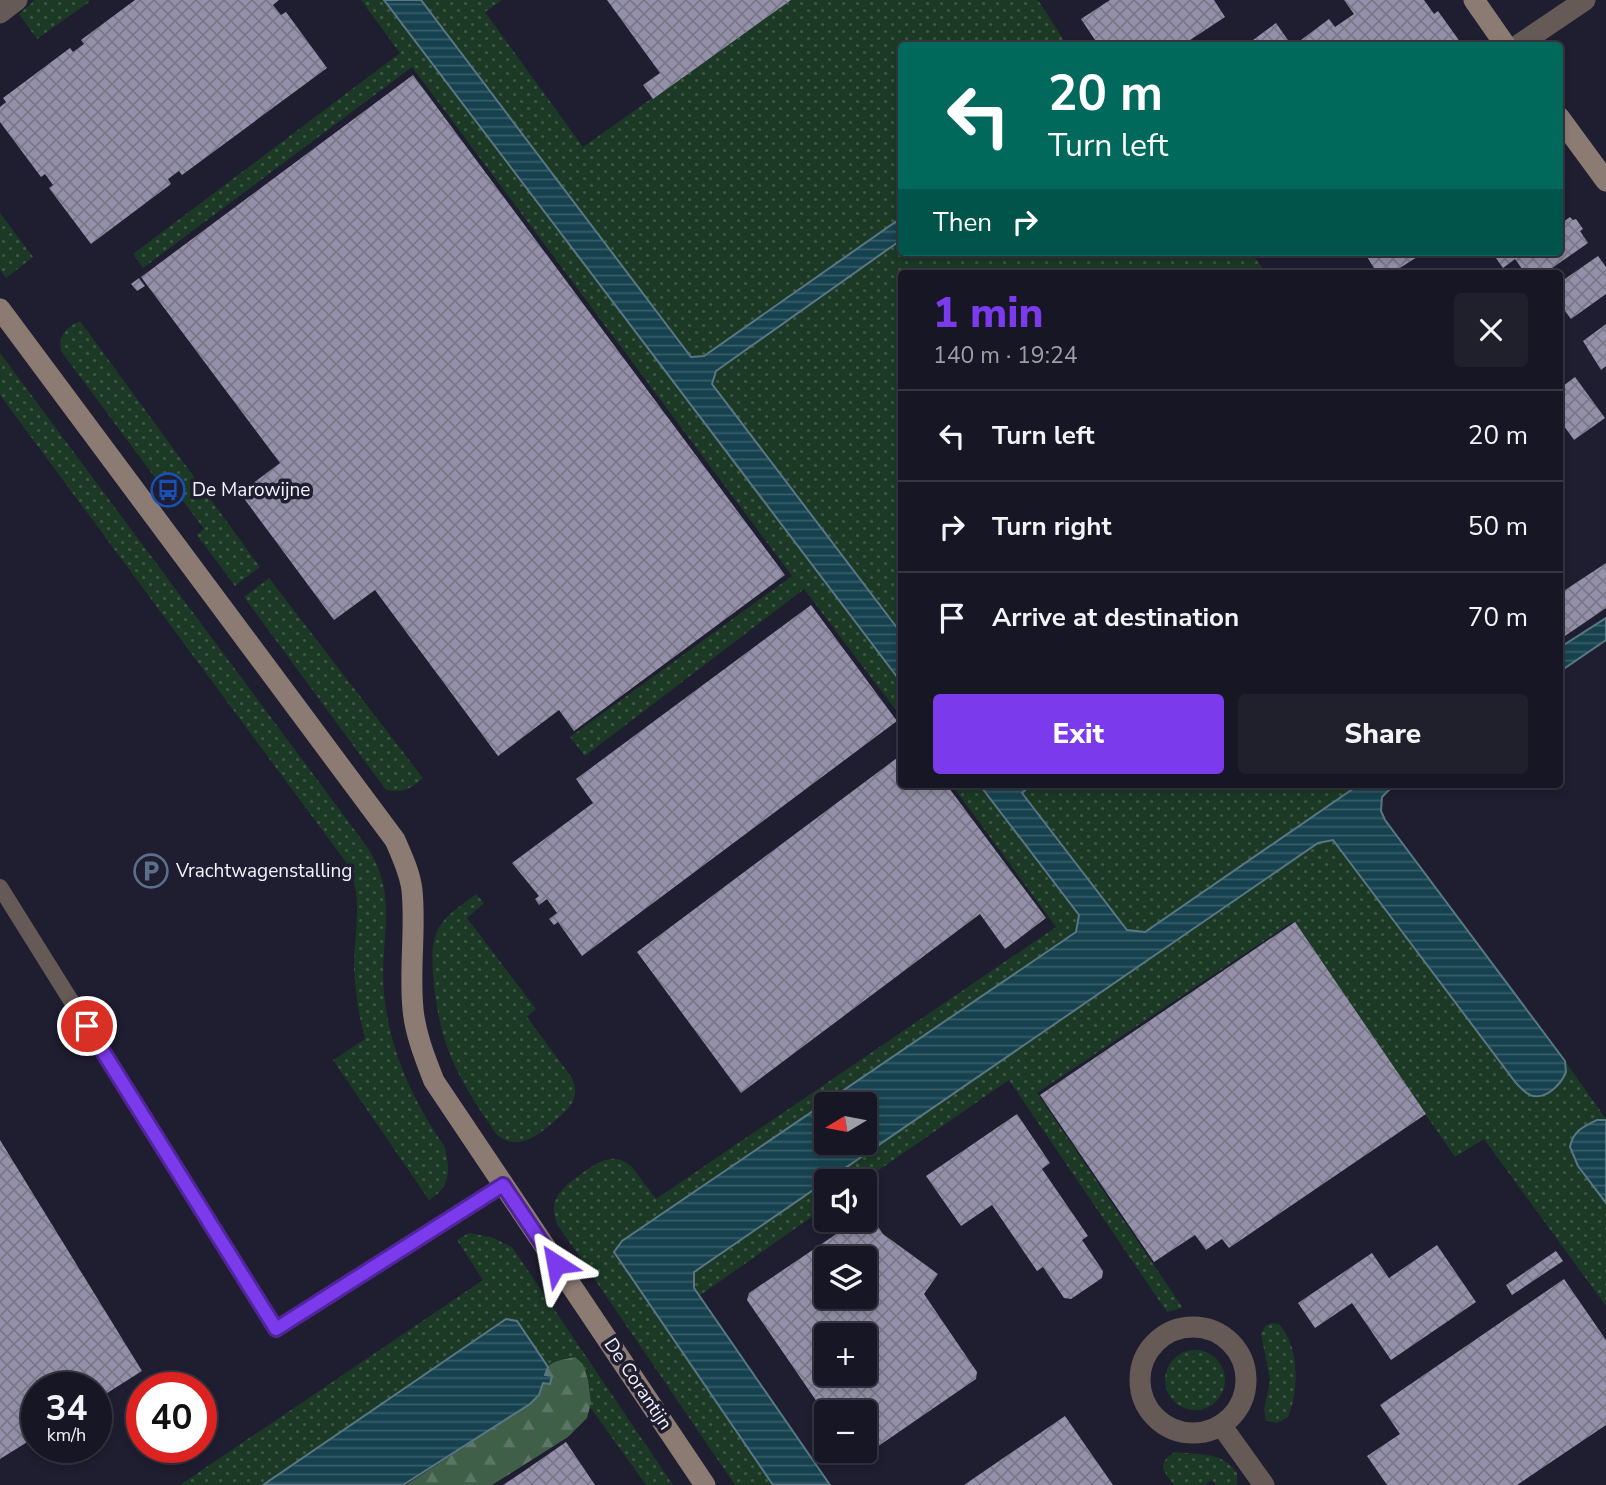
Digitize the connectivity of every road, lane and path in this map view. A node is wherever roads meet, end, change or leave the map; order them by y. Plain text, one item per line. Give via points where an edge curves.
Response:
1 (17, 0) edge
2 (1474, 0) edge
3 (1585, 0) edge
4 (0, 13) edge
5 (1503, 42) edge
6 (1523, 42) edge
7 (1563, 122) edge
8 (1606, 181) edge
9 (0, 309) edge
10 (0, 887) edge
11 (503, 1185) junction
12 (1221, 1425) junction
13 (705, 1485) edge
14 (1264, 1485) edge

1 - 4 street
2 - 5 street
3 - 6 street
7 - 8 street
9 - 11 street via 395,840 412,889 412,999 423,1051 433,1081
10 - 11 lane via 276,1329
11 - 13 street, De Corantijn
12 - 12 street via 1186,1433 1168,1427 1144,1401 1142,1364 1163,1336 1194,1326 1225,1337 1237,1349 1247,1380 1244,1397
12 - 14 street

